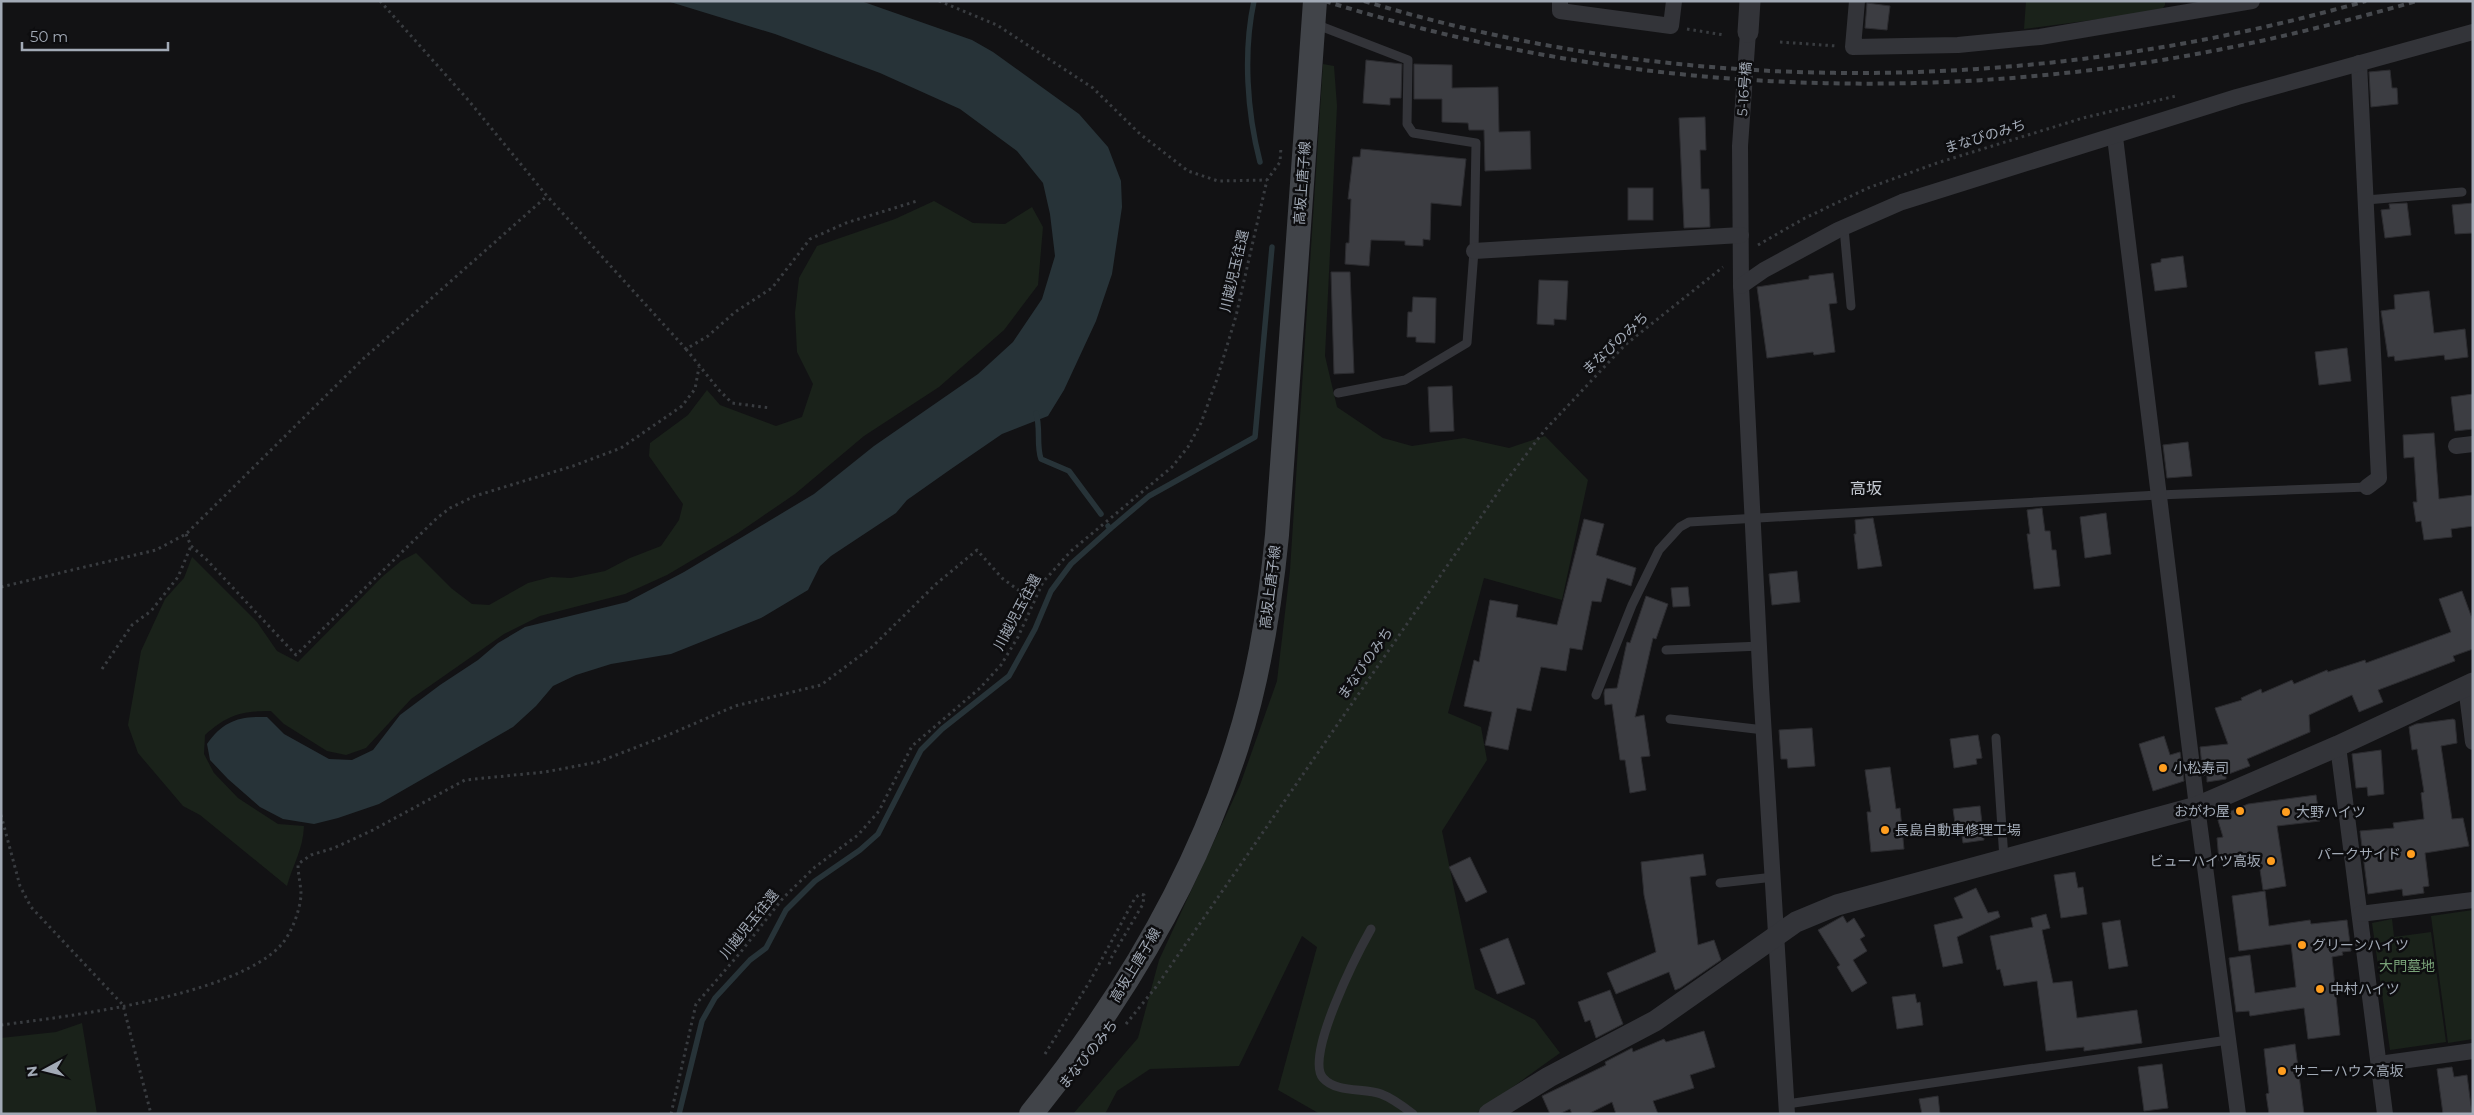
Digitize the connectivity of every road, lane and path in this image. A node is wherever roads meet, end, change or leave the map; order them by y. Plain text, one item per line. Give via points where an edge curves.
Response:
1 (380, 1) edge
2 (939, 1) edge
3 (1560, 1) edge
4 (1674, 1) edge
5 (1750, 1) edge
6 (1857, 1) edge
7 (2252, 1) edge
8 (2174, 8) edge
9 (1314, 12) edge
10 (1671, 26) junction
11 (1748, 32) joint
12 (2473, 32) edge
13 (1724, 35) dead end
14 (1780, 42) dead end
15 (1853, 46) junction
16 (2360, 63) junction
17 (2178, 95) dead end
18 (2115, 137) junction
19 (1280, 162) dead end
20 (1267, 180) junction
21 (2462, 192) dead end
22 (547, 196) junction
23 (2366, 200) junction
24 (917, 201) dead end
25 (1844, 228) junction
26 (1741, 235) junction
27 (1749, 249) dead end
28 (1474, 250) junction
29 (1725, 266) dead end
30 (1741, 286) junction
31 (1851, 306) dead end
32 (686, 349) junction
33 (699, 367) junction
34 (1338, 393) dead end
35 (770, 408) dead end
36 (2473, 444) edge
37 (2456, 446) dead end
38 (2367, 487) joint
39 (2158, 495) junction
40 (1754, 516) junction
41 (186, 534) junction
42 (191, 546) junction
43 (1, 587) edge
44 (1033, 601) junction
45 (1761, 646) junction
46 (1666, 650) dead end
47 (102, 669) dead end
48 (2469, 684) edge
49 (1596, 695) dead end
50 (1670, 720) dead end
51 (1764, 730) junction
52 (1996, 738) dead end
53 (2473, 742) edge
54 (2338, 746) junction
55 (2197, 807) junction
56 (1, 815) edge
57 (2004, 859) junction
58 (1774, 877) junction
59 (1720, 882) dead end
60 (2473, 900) edge
61 (1143, 904) dead end
62 (2360, 914) junction
63 (1370, 929) dead end
64 (1778, 936) junction
65 (123, 1005) junction
66 (1, 1025) edge
67 (1120, 1032) dead end
68 (2228, 1040) junction
69 (2473, 1051) edge
70 (1045, 1054) dead end
71 (2379, 1064) junction
72 (1787, 1109) edge
73 (151, 1114) edge
74 (671, 1114) edge
75 (1031, 1114) edge
76 (1413, 1114) edge
77 (1489, 1114) edge
78 (2238, 1114) edge
79 (2385, 1114) edge

1 - 22 path via 469,101
2 - 20 path via 997,25 1093,88 1140,134 1188,171 1218,181
3 - 10 street via 1560,11
4 - 10 street
5 - 11 street
6 - 15 street
7 - 8 street
8 - 15 street via 2040,37 1967,44
9 - 28 lane via 1408,60 1407,124 1413,132 1476,143
9 - 75 main road, 高坂上唐子線 via 1277,535 1268,611 1255,680 1225,781 1172,900 1100,1023
10 - 13 path
11 - 26 street, 5-16号橋 via 1740,146
12 - 16 street
14 - 15 path
16 - 18 street via 2236,97
16 - 23 street
17 - 27 path, まなびのみち via 2083,118 1937,163 1868,188
18 - 25 street via 1902,202
18 - 39 street
19 - 20 path, 川越児玉往還
20 - 44 path, 川越児玉往還 via 1236,316 1201,423 1188,447 1172,467 1071,551 1043,582
21 - 23 lane
22 - 32 path
22 - 41 path via 364,358
23 - 38 street via 2379,478
24 - 32 path via 846,223 810,239 772,288
25 - 30 street via 1764,270
25 - 31 lane
26 - 28 street
26 - 30 street, 5-16号橋
28 - 34 lane via 1467,343 1405,380
29 - 67 path, まなびのみち via 1625,345 1544,431 1405,624 1156,987
30 - 40 street, 5-16号橋
32 - 33 path
33 - 35 path via 732,403
33 - 42 path via 695,389 682,406 621,448 475,496 450,508 296,655
36 - 37 street
38 - 39 lane
39 - 40 lane
39 - 55 street
40 - 45 street, 5-16号橋
40 - 49 lane via 1689,522 1659,550
41 - 42 path
41 - 43 path via 156,550
42 - 47 path via 178,577 151,611 132,626
44 - 65 path via 1002,578 976,550 872,647 821,685 735,706 598,762 546,772 465,780 373,830 311,855 298,864 301,894 297,915 282,943 260,961 220,982
44 - 74 path, 川越児玉往還 via 1018,637 1001,665 980,688 912,746 879,811 858,835 815,866 783,898 696,1004
45 - 46 lane
45 - 51 street, 5-16号橋
48 - 53 street
48 - 54 street
50 - 51 lane
51 - 58 street, 5-16号橋
52 - 57 lane
54 - 55 street
54 - 62 street
55 - 57 street
55 - 68 street
56 - 65 path via 20,886 30,907
57 - 64 street via 1837,905 1796,922
58 - 59 lane
58 - 64 street, 5-16号橋
60 - 62 street
61 - 70 path via 1144,895 1140,894
62 - 71 street
63 - 76 lane via 1330,1016 1318,1067 1323,1078 1337,1086 1381,1094
64 - 72 street, 5-16号橋
64 - 77 street via 1655,1021 1549,1077
65 - 66 path
65 - 73 path
68 - 72 lane
68 - 78 street
69 - 71 street
71 - 79 street

